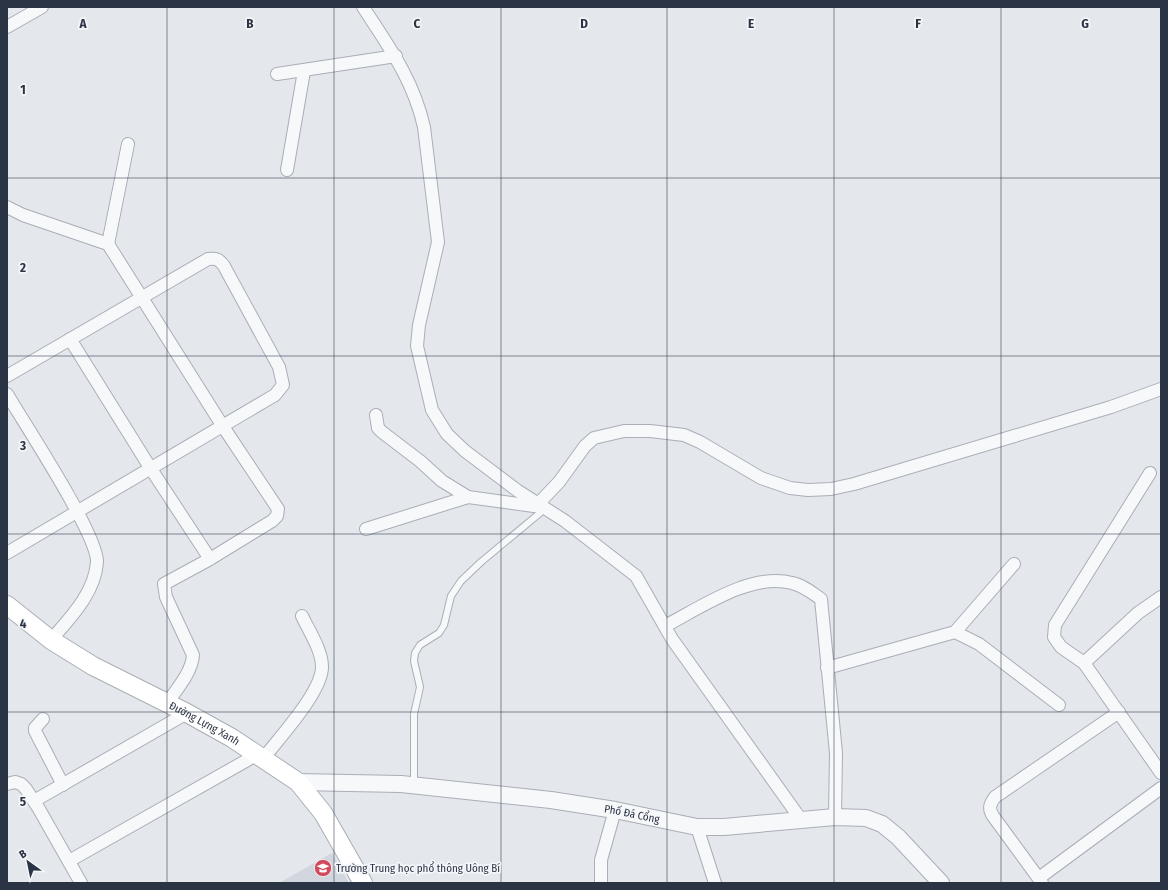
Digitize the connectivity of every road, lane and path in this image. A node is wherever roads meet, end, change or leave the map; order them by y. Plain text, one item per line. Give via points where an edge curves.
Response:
1 (42, 7) edge
2 (363, 7) edge
3 (7, 27) edge
4 (396, 56) junction
5 (304, 72) junction
6 (277, 74) dead end
7 (128, 144) dead end
8 (286, 170) dead end
9 (7, 207) edge
10 (108, 244) junction
11 (143, 297) junction
12 (70, 339) junction
13 (7, 376) edge
14 (1161, 389) edge
15 (7, 394) edge
16 (376, 415) dead end
17 (222, 425) junction
18 (151, 469) junction
19 (1150, 473) dead end
20 (468, 498) junction
21 (542, 506) junction
22 (77, 511) junction
23 (366, 529) dead end
24 (7, 553) edge
25 (210, 559) junction
26 (1014, 564) dead end
27 (1161, 596) edge
28 (9, 611) edge
29 (302, 616) dead end
30 (665, 626) junction
31 (955, 632) junction
32 (51, 640) junction
33 (1084, 663) junction
34 (827, 668) junction
35 (167, 703) junction
36 (1059, 705) dead end
37 (1119, 712) junction
38 (187, 713) junction
39 (43, 719) dead end
40 (260, 757) junction
41 (1161, 773) edge
42 (298, 782) junction
43 (7, 784) edge
44 (63, 785) junction
45 (414, 785) junction
46 (1161, 788) edge
47 (34, 801) junction
48 (615, 810) junction
49 (835, 818) junction
50 (802, 821) junction
51 (697, 827) junction
52 (69, 861) junction
53 (1040, 881) edge
54 (81, 883) edge
55 (363, 883) edge
56 (601, 883) edge
57 (715, 883) edge
58 (941, 883) edge

1 - 3 street
2 - 4 street
4 - 5 street
4 - 21 street via 420,109 437,230 436,257 419,325 417,346 432,410 447,434 465,451
5 - 6 street
5 - 8 street
7 - 10 street
9 - 10 street via 23,215
10 - 11 street
11 - 12 street
11 - 17 street
11 - 17 street via 208,259 220,260 224,266 279,367 283,385 275,394
12 - 13 street
12 - 18 street
14 - 21 street via 854,484 808,490 777,485 684,435 650,431 603,434 585,446
15 - 22 street
16 - 20 street via 378,428 382,432 442,481
17 - 18 street
17 - 25 street via 278,509 277,516 272,521
18 - 22 street
18 - 25 street
19 - 33 street via 1055,625 1054,637 1061,647
20 - 21 street
20 - 23 street
21 - 30 street via 566,521 636,576
21 - 45 lane via 461,581 451,596 444,625 415,652 414,661 420,687 414,714
22 - 24 street
22 - 32 street via 95,551 97,562 94,576 82,601
25 - 35 street via 164,584 166,597 193,655 186,675
26 - 31 street
27 - 33 street via 1138,613
28 - 32 main road, Đường Lựng Xanh
29 - 40 street via 318,651 322,666 321,678 313,693
30 - 34 street via 751,584 767,581 792,583 802,586 821,599
30 - 50 street
31 - 34 street
31 - 36 street via 979,644
32 - 35 main road, Đường Lựng Xanh via 93,666
33 - 37 street
34 - 49 street via 836,753
35 - 38 main road, Đường Lựng Xanh
37 - 41 street
37 - 53 street via 995,797 991,803 993,816
38 - 40 main road, Đường Lựng Xanh
38 - 44 street
39 - 44 street via 35,731
40 - 42 main road, Đường Lựng Xanh
40 - 52 street
42 - 45 street, Phố Đá Cổng
42 - 55 main road, Đường Lựng Xanh via 323,813
43 - 47 street via 20,784
44 - 47 street
45 - 48 street, Phố Đá Cổng via 551,800
46 - 53 street
47 - 52 street
48 - 51 street, Phố Đá Cổng
48 - 56 street via 601,860
49 - 50 street, Phố Đá Cổng
49 - 58 street, Phố Đá Cổng via 860,818 882,824 898,837
50 - 51 street, Phố Đá Cổng
51 - 57 street
52 - 54 street

